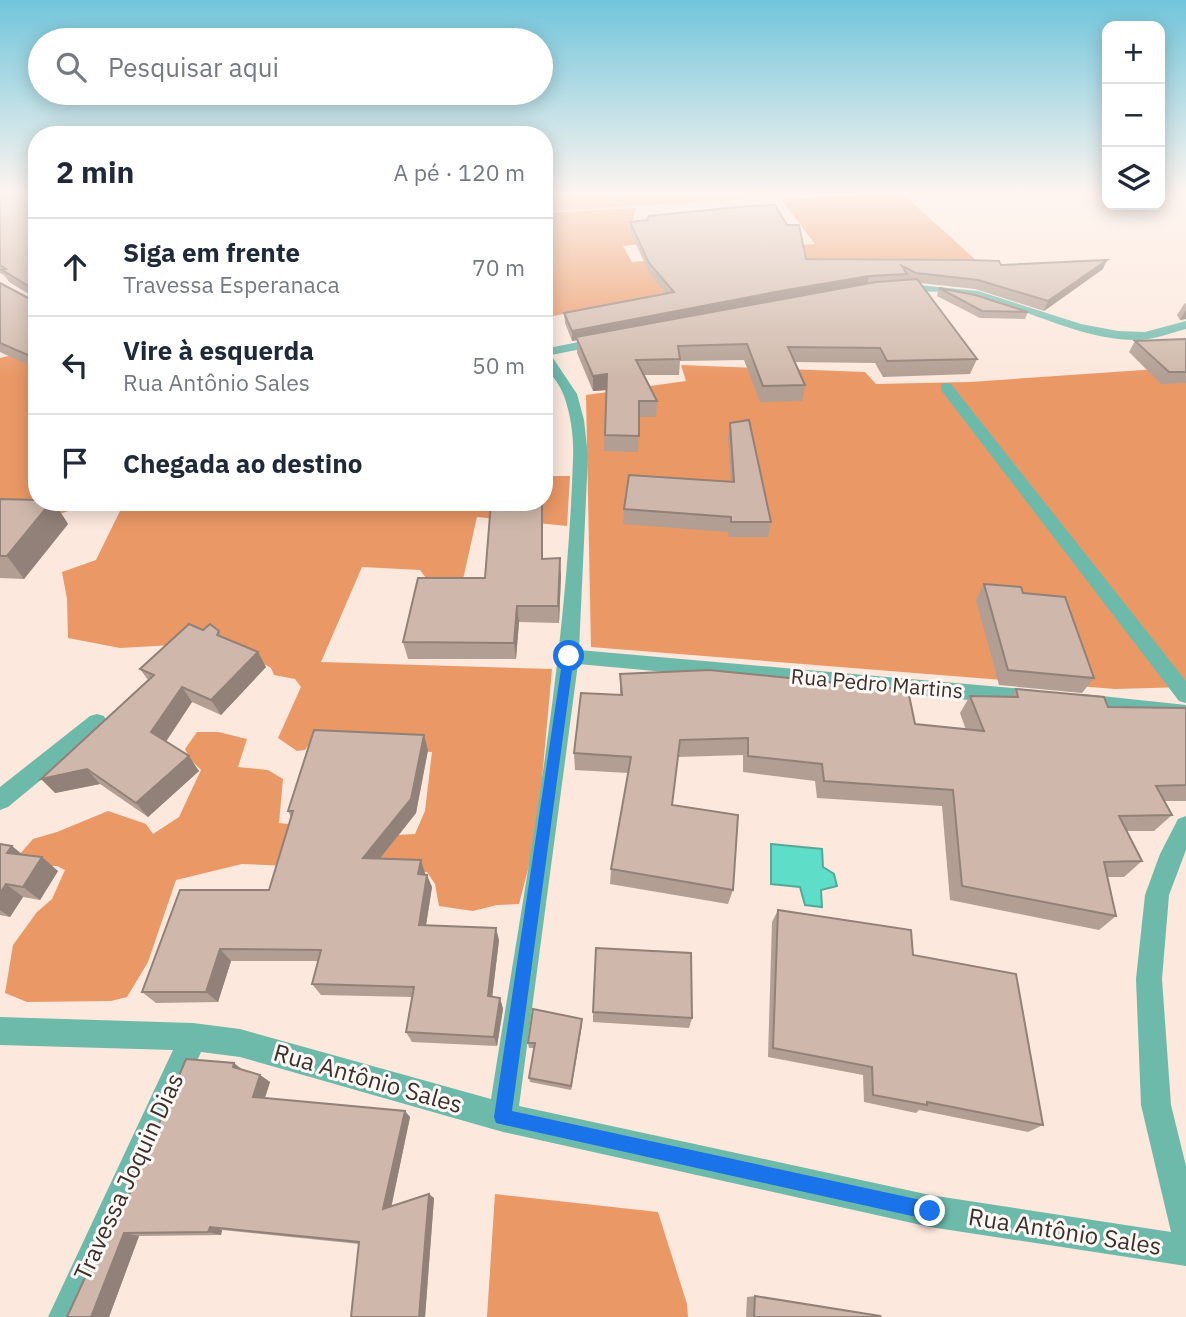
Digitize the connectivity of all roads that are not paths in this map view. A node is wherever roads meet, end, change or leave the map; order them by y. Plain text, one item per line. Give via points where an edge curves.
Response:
1 (886, 290) edge
2 (1186, 325) edge
3 (610, 340) edge
4 (553, 352) edge
5 (553, 368) edge
6 (946, 387) dead end
7 (569, 656) junction
8 (1186, 695) edge
9 (1186, 713) edge
10 (97, 722) dead end
11 (0, 800) edge
12 (1186, 826) edge
13 (0, 1031) edge
14 (193, 1037) junction
15 (502, 1117) junction
16 (1186, 1229) edge
17 (1186, 1250) edge
18 (65, 1317) edge

1 - 2 street via 978,294 1114,335 1142,336
3 - 4 street
5 - 7 street via 570,394 581,441
6 - 8 street
7 - 9 street, Rua Pedro Martins
7 - 15 street
10 - 11 street
12 - 16 street via 1157,895 1149,979 1156,1105
13 - 14 street, Rua Antônio Sales
14 - 15 street, Rua Antônio Sales via 240,1043
14 - 18 street, Travessa Joquin Dias
15 - 17 street, Rua Antônio Sales via 930,1211

